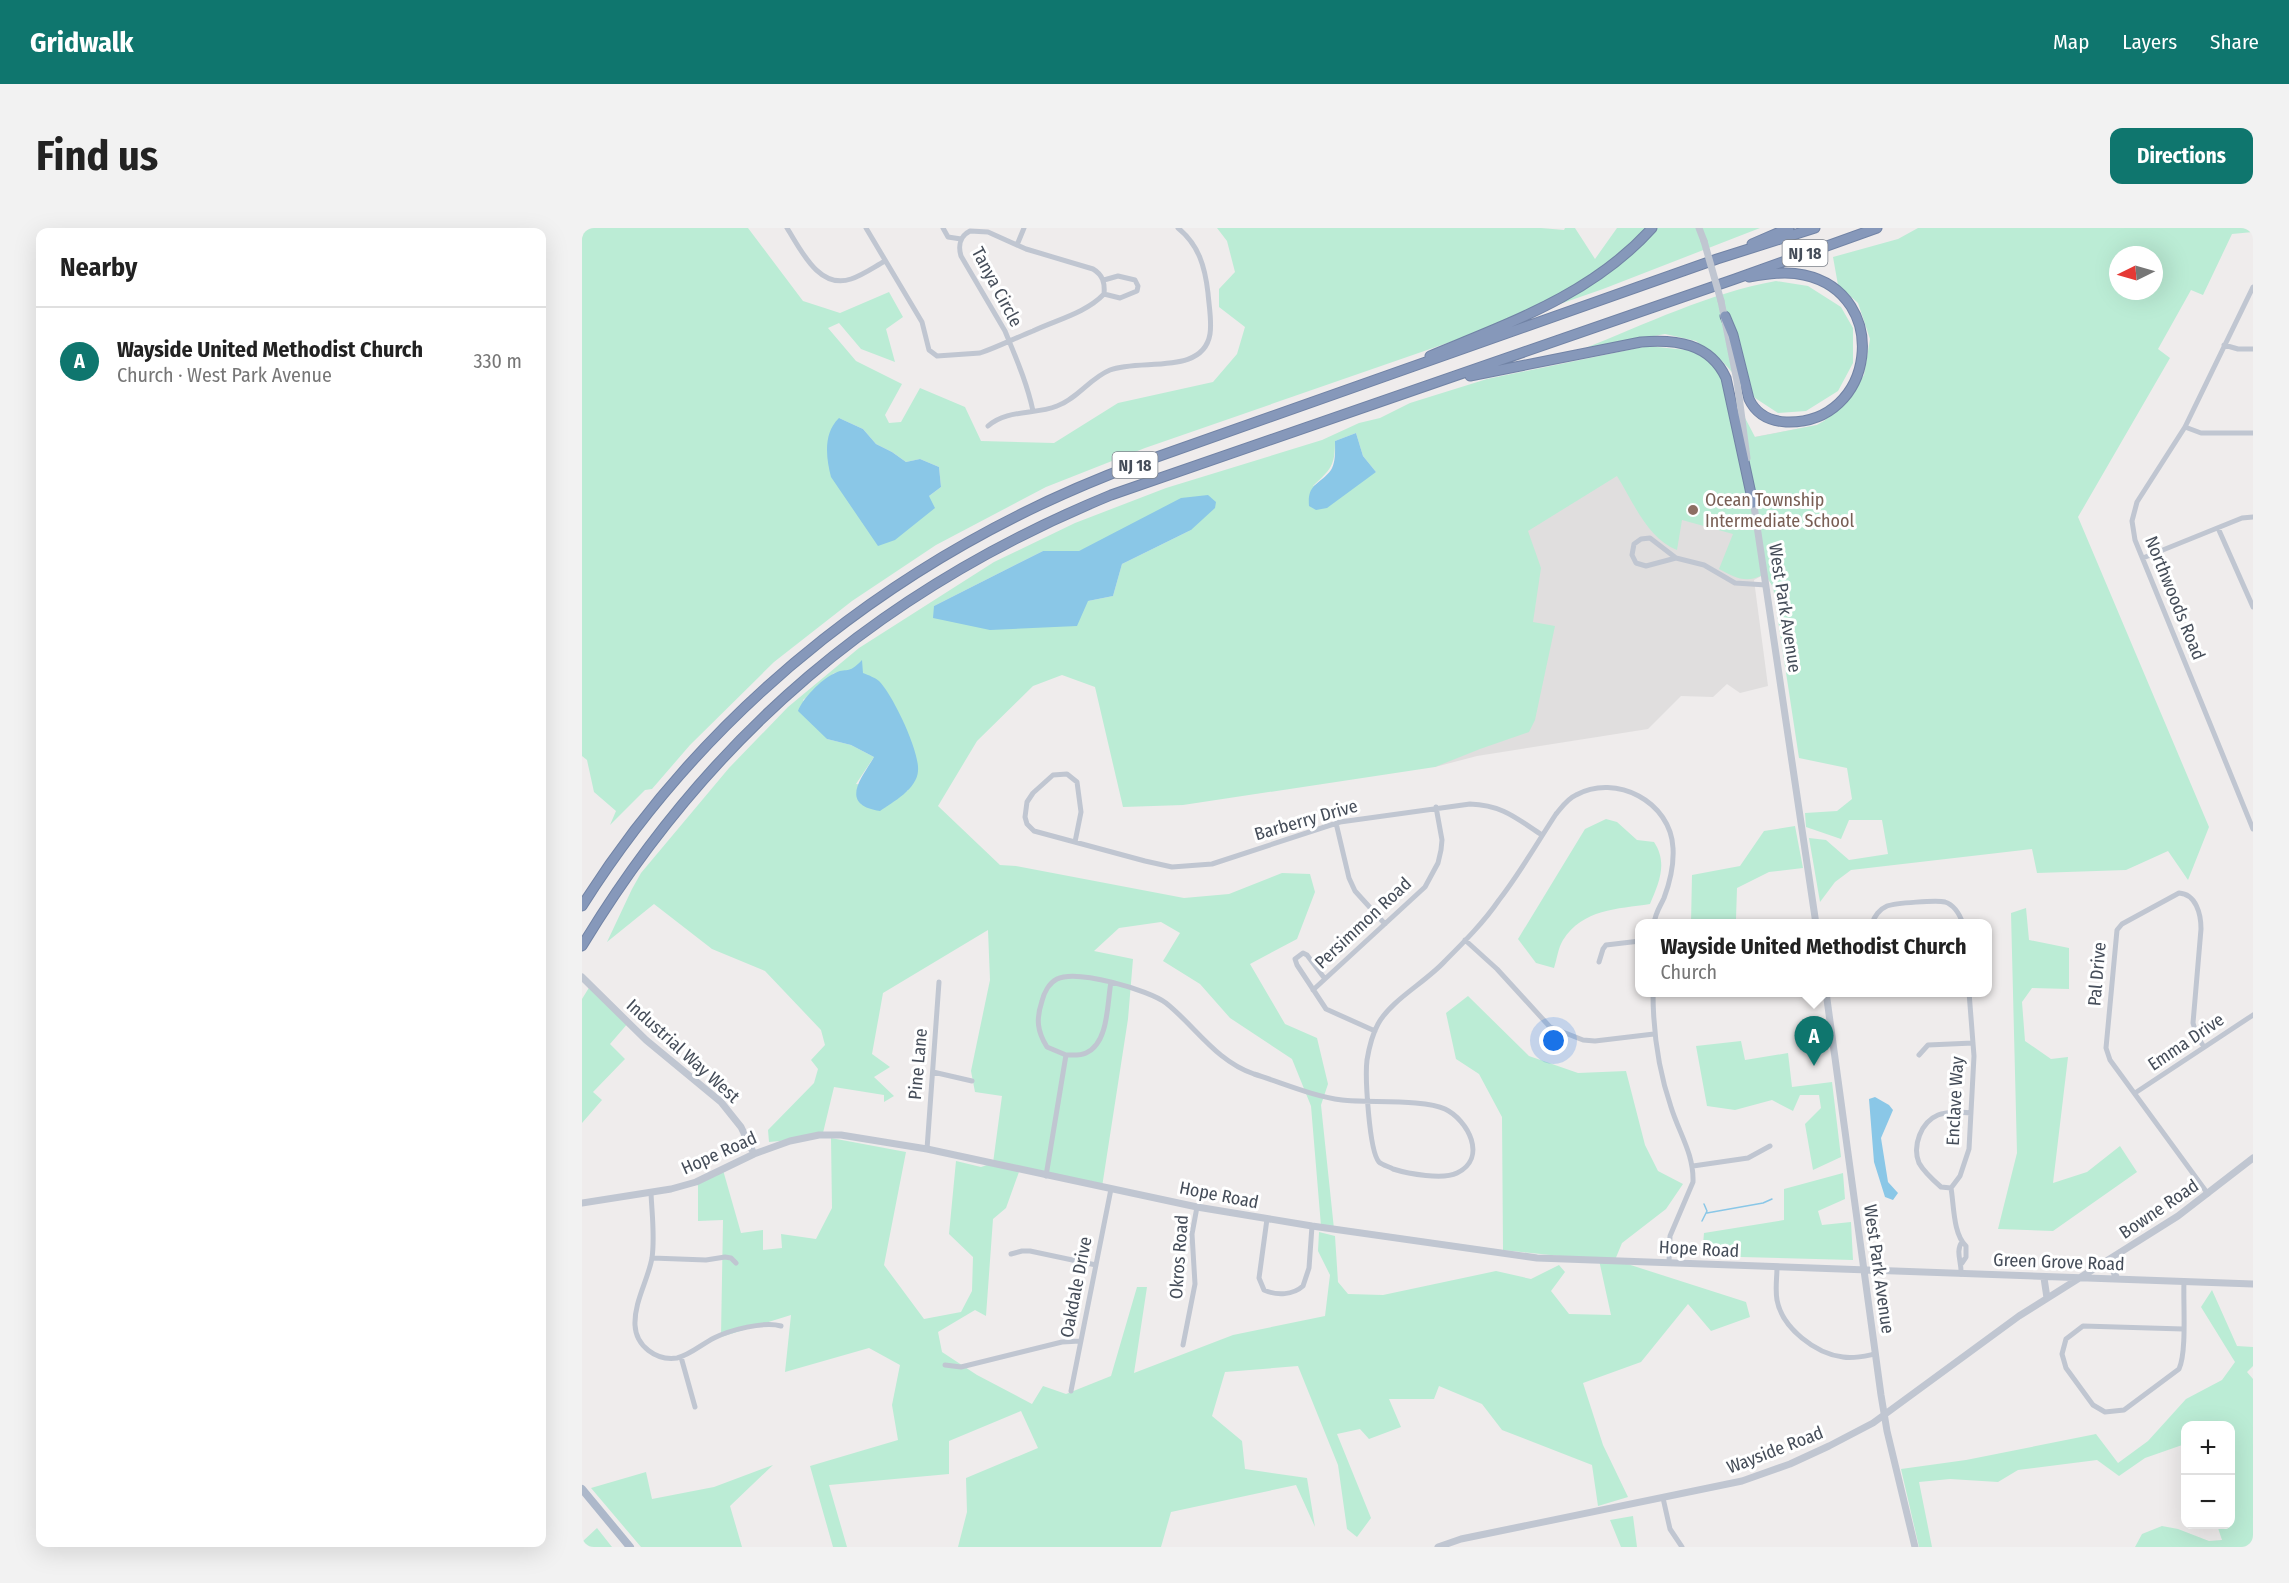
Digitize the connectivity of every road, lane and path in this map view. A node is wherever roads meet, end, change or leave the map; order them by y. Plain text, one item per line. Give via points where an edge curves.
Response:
1 (787, 228) edge
2 (866, 228) edge
3 (943, 228) edge
4 (1024, 228) edge
5 (1178, 228) edge
6 (1652, 228) edge
7 (1699, 228) edge
8 (1789, 228) edge
9 (1815, 228) edge
10 (1877, 228) edge
11 (969, 229) edge
12 (961, 239) junction
13 (1017, 245) junction
14 (1731, 255) junction
15 (885, 261) junction
16 (1735, 279) junction
17 (1104, 280) junction
18 (2253, 287) edge
19 (1104, 294) junction
20 (1725, 316) junction
21 (1009, 341) junction
22 (2224, 345) junction
23 (2253, 349) edge
24 (1444, 381) junction
25 (1350, 389) junction
26 (1033, 411) junction
27 (988, 426) dead end
28 (2185, 427) junction
29 (2253, 433) edge
30 (1753, 503) junction
31 (2253, 517) edge
32 (2218, 528) junction
33 (1676, 558) junction
34 (2143, 558) junction
35 (1766, 585) junction
36 (2253, 607) edge
37 (1436, 807) junction
38 (1336, 823) junction
39 (2253, 829) edge
40 (1542, 835) junction
41 (1075, 842) junction
42 (582, 906) edge
43 (1655, 919) edge
44 (1815, 919) edge
45 (1873, 919) edge
46 (1960, 919) edge
47 (1385, 924) junction
48 (1466, 940) junction
49 (1635, 941) edge
50 (582, 946) edge
51 (1599, 962) dead end
52 (582, 977) edge
53 (1325, 979) junction
54 (939, 982) dead end
55 (1111, 982) junction
56 (1313, 990) junction
57 (1653, 997) edge
58 (1827, 997) edge
59 (1969, 997) edge
60 (2253, 1015) edge
61 (1375, 1031) junction
62 (1654, 1034) junction
63 (1973, 1043) junction
64 (2204, 1047) junction
65 (1066, 1055) junction
66 (1919, 1055) dead end
67 (933, 1072) junction
68 (972, 1080) dead end
69 (2135, 1093) junction
70 (1369, 1102) junction
71 (1971, 1113) junction
72 (1770, 1146) dead end
73 (927, 1149) junction
74 (754, 1154) junction
75 (2253, 1158) edge
76 (1693, 1166) junction
77 (1046, 1176) junction
78 (1951, 1188) junction
79 (1111, 1189) junction
80 (651, 1193) junction
81 (2208, 1194) junction
82 (582, 1203) edge
83 (1197, 1207) junction
84 (1267, 1219) junction
85 (1312, 1226) junction
86 (1011, 1254) dead end
87 (652, 1258) junction
88 (2109, 1260) junction
89 (1669, 1262) junction
90 (736, 1263) dead end
91 (1096, 1265) junction
92 (1777, 1267) junction
93 (1865, 1270) junction
94 (1961, 1274) junction
95 (2044, 1278) junction
96 (2079, 1279) junction
97 (2117, 1279) junction
98 (2184, 1282) junction
99 (2253, 1284) edge
100 (2047, 1299) junction
101 (781, 1326) dead end
102 (2183, 1329) junction
103 (1080, 1341) junction
104 (1183, 1345) dead end
105 (1875, 1354) junction
106 (681, 1357) junction
107 (945, 1365) dead end
108 (1071, 1391) dead end
109 (695, 1407) dead end
110 (1885, 1415) junction
111 (582, 1489) edge
112 (1663, 1498) junction
113 (630, 1547) edge
114 (1438, 1547) edge
115 (1682, 1547) edge
116 (1915, 1547) edge

1 - 15 street via 812,265 828,279 849,279
2 - 15 street
3 - 12 street via 948,237
4 - 13 street
5 - 26 street via 1194,246 1204,269 1211,327 1204,348 1187,360 1111,369 1060,405
6 - 25 highway via 1598,275 1534,314
7 - 20 street, West Park Avenue, bridge
8 - 14 highway
9 - 14 highway, NJ 18
10 - 16 highway, NJ 18
11 - 12 street, Tanya Circle
11 - 13 street, Tanya Circle via 988,232
12 - 21 street, Tanya Circle via 961,256
13 - 17 street, Tanya Circle via 1093,268
14 - 25 highway, NJ 18
15 - 21 street via 922,322 934,355 970,356
16 - 20 highway via 1794,273 1816,278 1834,289 1851,308 1861,330 1863,353 1857,377 1842,400 1820,415 1793,422 1768,418 1749,399
16 - 24 highway, NJ 18
17 - 19 street
17 - 19 street via 1118,276 1135,280 1138,286 1137,291 1120,298
18 - 22 street, Northwoods Road
19 - 21 street, Tanya Circle via 1092,305
20 - 30 street, West Park Avenue
21 - 26 street, Tanya Circle via 1026,381
22 - 23 street
22 - 28 street, Northwoods Road
24 - 30 highway via 1641,342 1668,341 1692,346 1713,359 1726,378
24 - 50 highway, NJ 18 via 1111,495 1028,532 924,590 825,663 741,738 656,835
25 - 42 highway, NJ 18 via 1077,487 994,526 891,588 808,650 746,705 633,831
26 - 27 street via 997,417
28 - 29 street via 2201,433
28 - 34 street, Northwoods Road via 2134,509 2133,533
30 - 35 street, West Park Avenue
31 - 32 street
32 - 34 street
32 - 36 street
33 - 33 street via 1650,538 1637,541 1632,551 1634,559 1643,566
33 - 35 street via 1704,565 1735,583
34 - 39 street, Northwoods Road
35 - 44 street, West Park Avenue
37 - 38 street, Barberry Drive
37 - 40 street, Barberry Drive via 1499,807
37 - 47 street, Persimmon Road via 1442,840 1438,863 1425,887
38 - 41 street, Barberry Drive via 1212,864 1172,867
38 - 47 street via 1355,891
40 - 43 street via 1566,801 1577,794 1621,788 1646,800 1668,828 1673,845 1671,878
40 - 48 street via 1500,900
41 - 41 street, Barberry Drive via 1034,831 1025,817 1027,802 1053,775 1068,774 1077,782 1081,812
45 - 46 street via 1889,905 1944,902 1952,906
47 - 53 street, Persimmon Road
48 - 61 street via 1385,1013
48 - 62 street via 1550,1028 1595,1041
49 - 51 street via 1606,945
52 - 74 street, Industrial Way West via 646,1040 721,1102 741,1127
53 - 56 street, Persimmon Road
53 - 56 street via 1307,955 1299,954 1295,959 1297,965
54 - 67 street, Pine Lane
55 - 65 street via 1104,1026 1096,1045 1086,1053
55 - 65 street via 1057,979 1045,992 1038,1028 1047,1047
55 - 70 street via 1148,992 1166,1003 1239,1069 1330,1097
56 - 61 street via 1326,1009
57 - 62 street
58 - 93 street, West Park Avenue
59 - 63 street, Enclave Way
60 - 64 street, Emma Drive
61 - 70 street via 1367,1063
62 - 76 street via 1671,1107
63 - 66 street via 1928,1045
63 - 71 street, Enclave Way
64 - 69 street, Emma Drive
64 - 69 street, Pal Drive via 2193,1025 2201,924 2193,899 2179,893 2122,924 2116,932 2107,1053
65 - 77 street
67 - 68 street
67 - 73 street, Pine Lane
69 - 81 street, Pal Drive
70 - 70 street via 1444,1108 1467,1126 1473,1146 1468,1165 1448,1176 1412,1173 1378,1161 1371,1144
71 - 78 street, Enclave Way via 1969,1149 1960,1176
71 - 78 street via 1938,1115 1925,1124 1918,1139 1920,1163 1941,1187
72 - 76 street via 1748,1158
73 - 74 street, Hope Road via 834,1135 790,1141
73 - 77 street, Hope Road
74 - 80 street, Hope Road via 696,1182
75 - 81 street, Bowne Road
76 - 89 street via 1693,1182 1670,1236
77 - 79 street, Hope Road
78 - 94 street via 1958,1232 1966,1246
79 - 83 street, Hope Road
79 - 91 street, Oakdale Drive
80 - 82 street, Hope Road
80 - 87 street
81 - 88 street, Bowne Road
83 - 84 street, Hope Road
83 - 104 street, Okros Road via 1192,1234 1195,1284
84 - 85 street, Hope Road
84 - 85 street via 1259,1278 1264,1290 1274,1294 1303,1286 1309,1268
85 - 89 street, Hope Road via 1537,1258
86 - 91 street via 1030,1251
87 - 90 street via 725,1257
87 - 106 street via 636,1310 635,1330 643,1345 654,1354
88 - 96 street, Bowne Road
88 - 97 street
89 - 92 street, Hope Road
91 - 103 street, Oakdale Drive
92 - 93 street, Hope Road
92 - 105 street via 1780,1309 1803,1339 1836,1356
93 - 94 street, Green Grove Road
93 - 105 street, West Park Avenue
94 - 95 street, Green Grove Road
95 - 96 street, Green Grove Road
95 - 100 street
96 - 97 street, Green Grove Road
96 - 100 street, Wayside Road
97 - 98 street, Green Grove Road
98 - 99 street, Green Grove Road
98 - 102 street
100 - 110 street, Wayside Road
101 - 106 street via 766,1323 721,1335
102 - 102 street via 2083,1326 2066,1339 2062,1360 2093,1405 2105,1412 2118,1412 2179,1369
103 - 107 street via 961,1367
103 - 108 street, Oakdale Drive
105 - 110 street, West Park Avenue
106 - 109 street
110 - 112 street, Wayside Road via 1829,1446 1764,1474
110 - 116 street, West Park Avenue
111 - 113 main road
112 - 114 street, Wayside Road
112 - 115 street via 1670,1529

